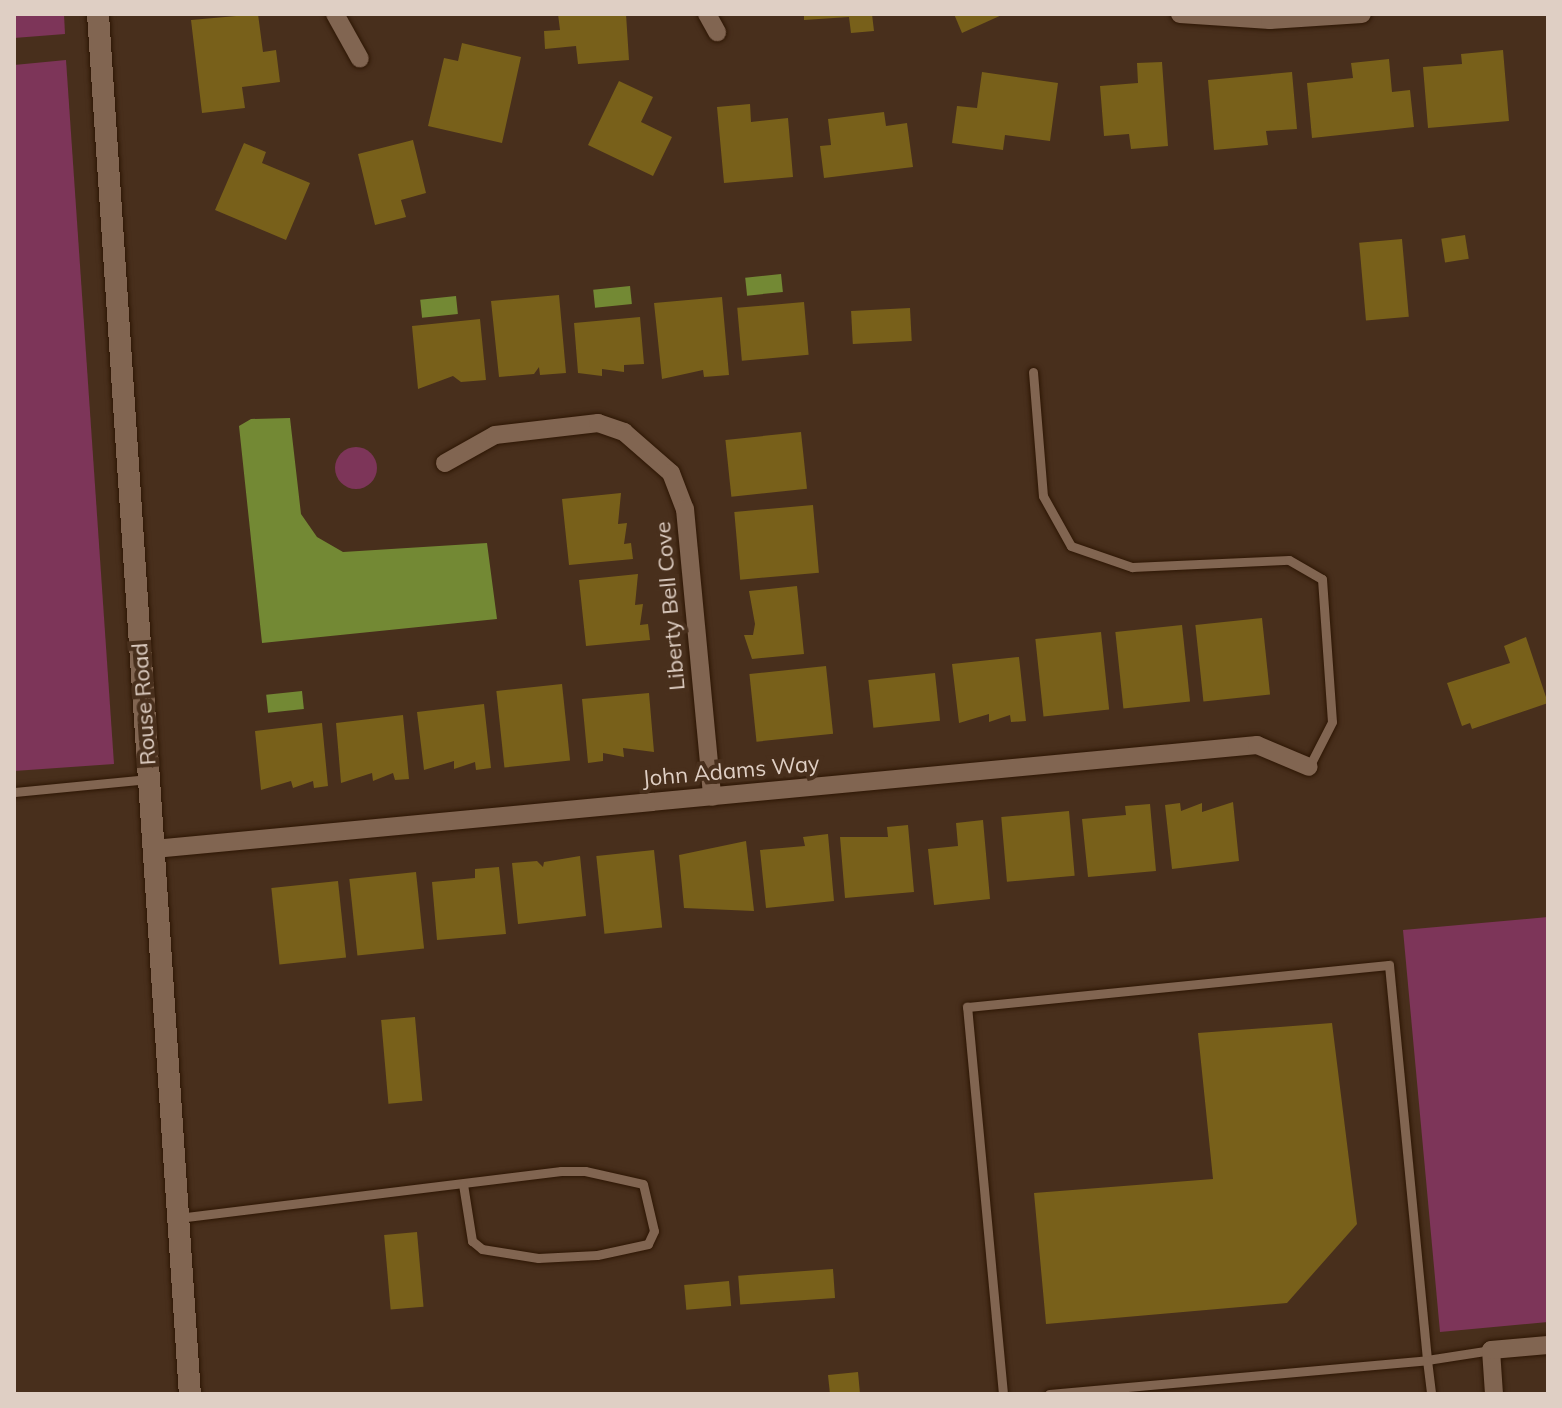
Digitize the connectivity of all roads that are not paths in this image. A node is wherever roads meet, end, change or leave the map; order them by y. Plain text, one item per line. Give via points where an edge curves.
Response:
1 (98, 14) edge
2 (335, 14) edge
3 (707, 14) edge
4 (1180, 14) edge
5 (1362, 14) edge
6 (717, 32) dead end
7 (360, 59) dead end
8 (1033, 372) dead end
9 (445, 463) dead end
10 (1309, 767) joint
11 (149, 779) junction
12 (14, 792) edge
13 (712, 797) junction
14 (154, 849) junction
15 (463, 1184) junction
16 (178, 1218) junction
17 (1548, 1345) edge
18 (1491, 1350) junction
19 (1427, 1360) junction
20 (190, 1394) edge
21 (1003, 1394) edge
22 (1049, 1394) edge
23 (1431, 1394) edge
24 (1494, 1394) edge

1 - 11 street, Rouse Road
2 - 7 street
3 - 6 street
4 - 5 street via 1270,20
8 - 10 lane via 1043,496 1071,546 1132,567 1289,560 1322,579 1332,722
9 - 13 street, Liberty Bell Cove via 495,435 598,423 624,432 671,473 685,509
10 - 13 street, John Adams Way via 1257,745
11 - 12 lane
11 - 14 street, Rouse Road
13 - 14 street, John Adams Way
14 - 16 street, Rouse Road
15 - 15 lane via 561,1171 613,1174 643,1184 650,1193 654,1231 648,1244 597,1255 538,1258 482,1249 472,1241
15 - 16 lane
16 - 20 street, Rouse Road
17 - 18 street
18 - 19 lane
18 - 24 street
19 - 21 lane via 1389,965 967,1007
19 - 22 lane
19 - 23 lane

